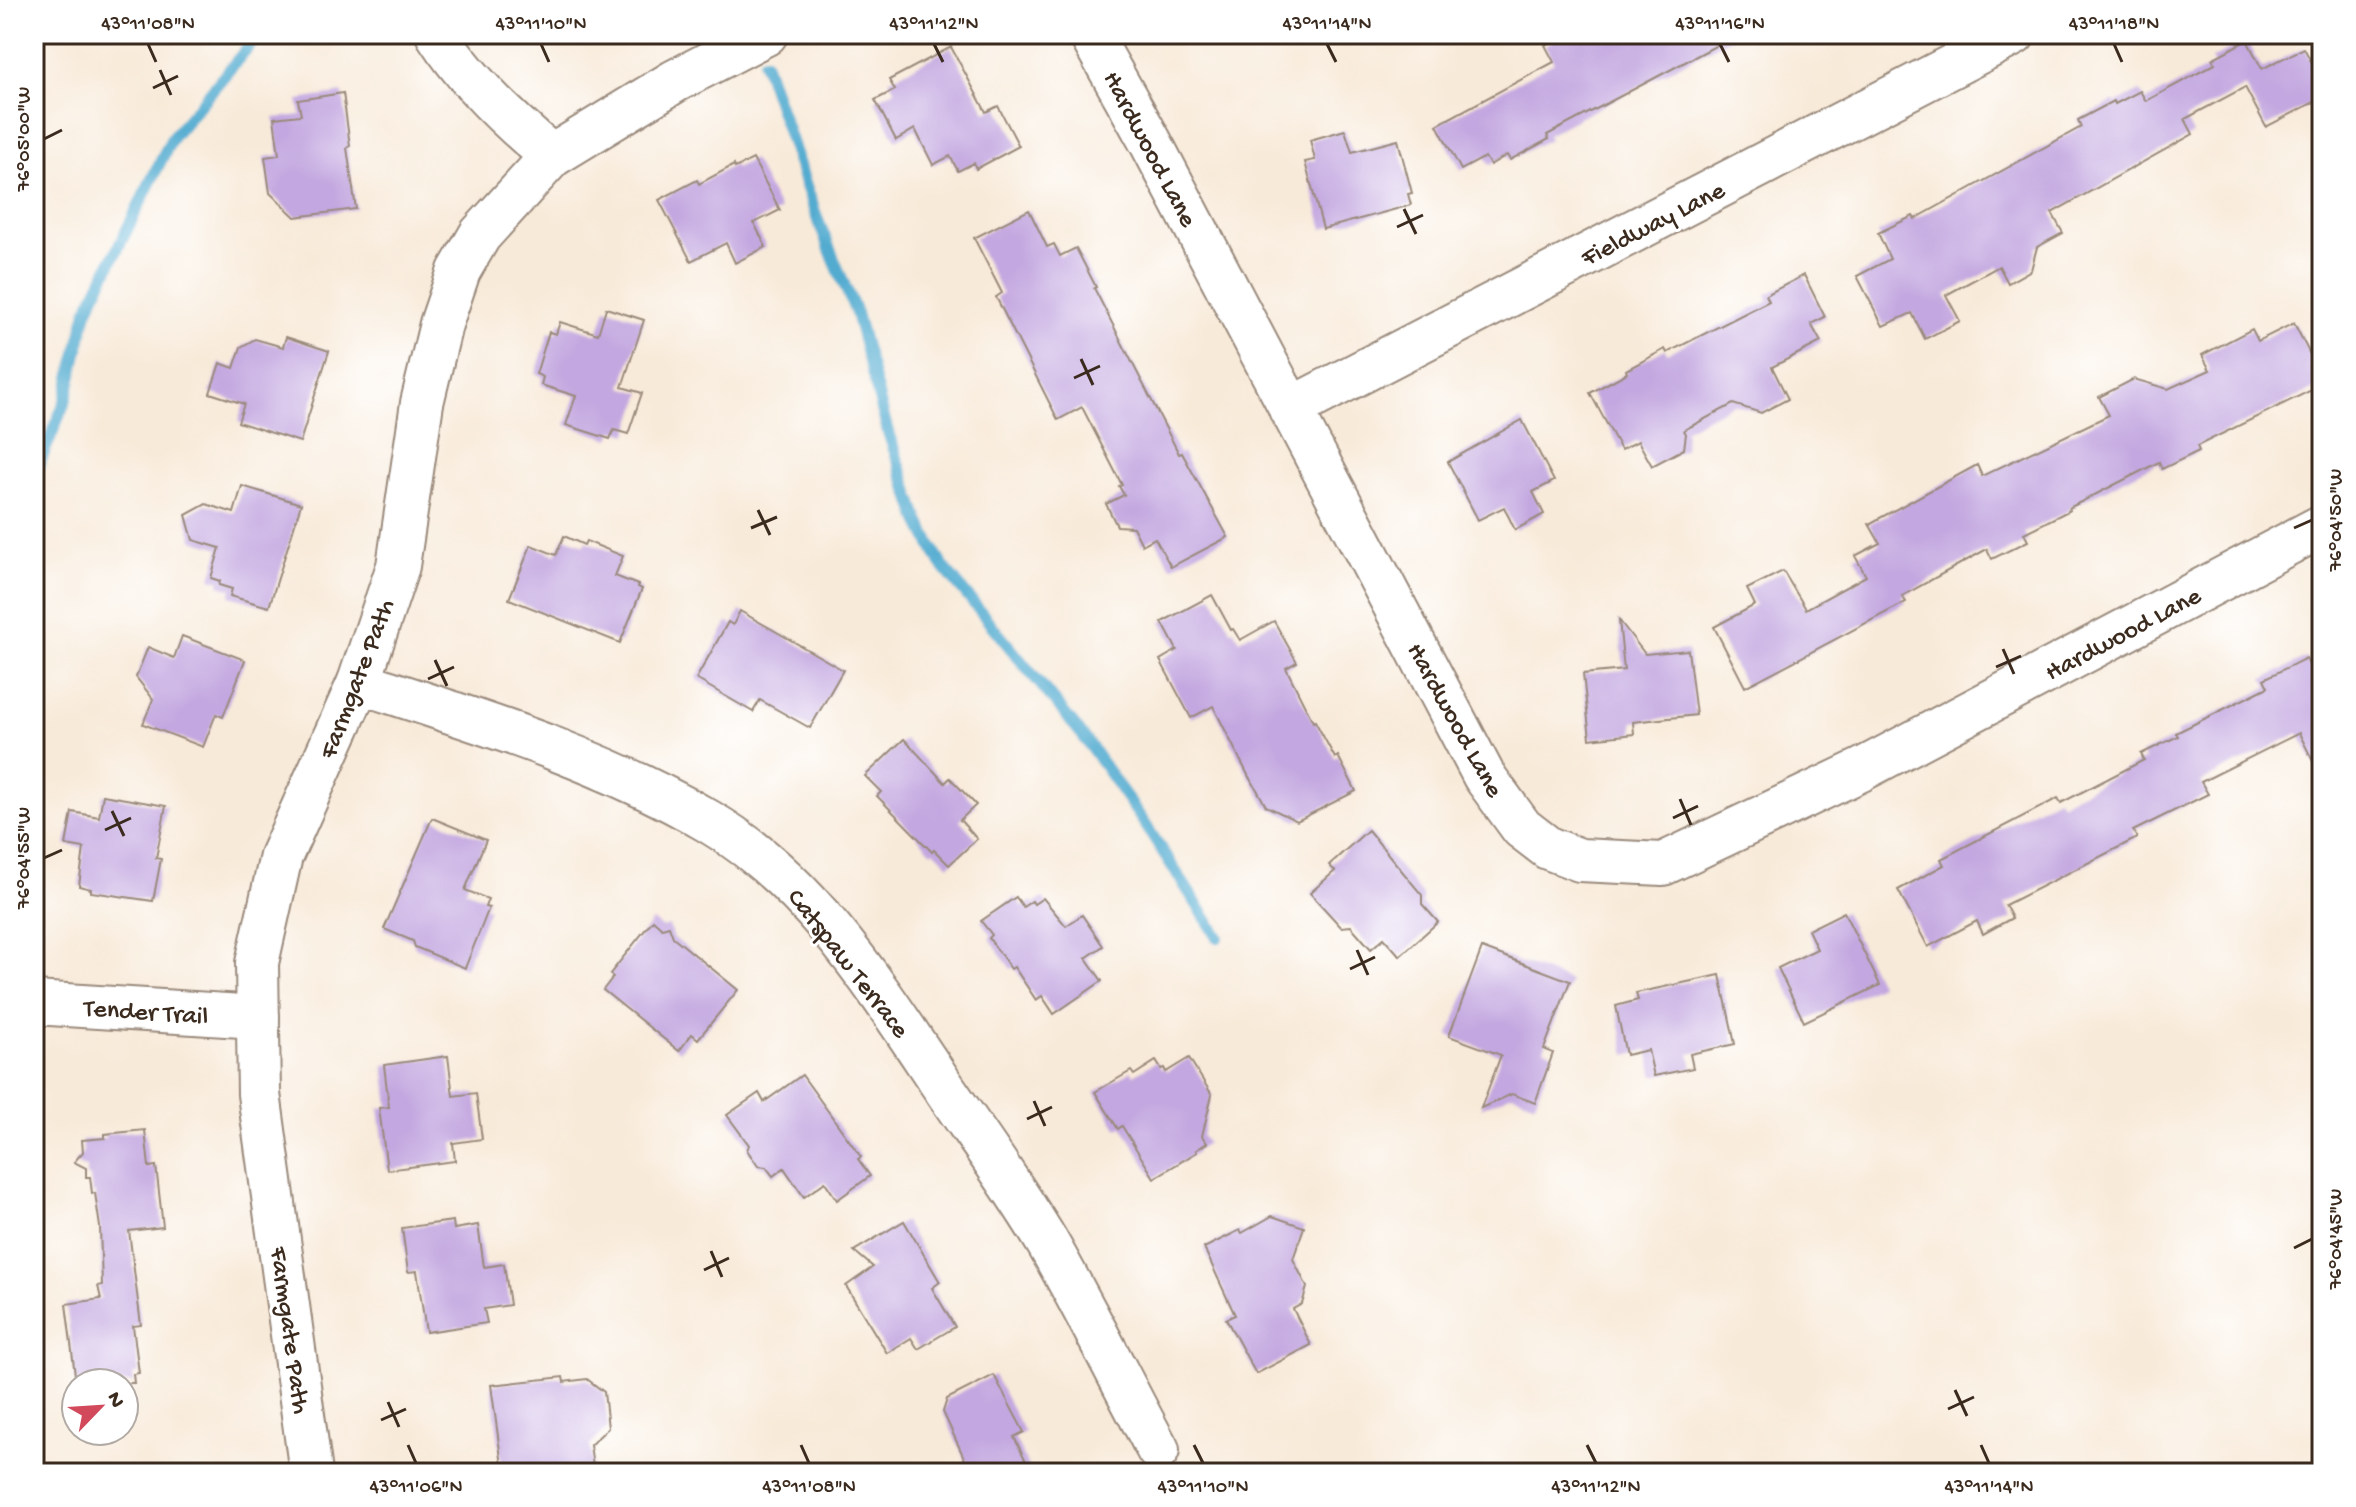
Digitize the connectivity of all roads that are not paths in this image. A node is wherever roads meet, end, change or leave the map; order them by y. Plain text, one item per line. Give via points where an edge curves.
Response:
1 (437, 34) edge
2 (766, 34) edge
3 (1090, 34) edge
4 (2014, 34) edge
5 (552, 156) junction
6 (1290, 409) junction
7 (2322, 526) edge
8 (359, 682) junction
9 (34, 1003) edge
10 (258, 1017) junction
11 (1158, 1450) dead end
12 (311, 1473) edge

1 - 5 street via 511,122
2 - 5 street, Farmgate Path via 675,81
3 - 6 street, Hardwood Lane
4 - 6 street, Fieldway Lane
5 - 8 street, Farmgate Path via 480,235 459,271 422,403 398,566
6 - 7 street, Hardwood Lane via 1484,776 1522,828 1548,848 1580,860 1663,864 1861,770
8 - 10 street, Farmgate Path via 281,856 257,963
8 - 11 street, Catspaw Terrace via 613,773 709,821 771,865 817,912 897,1017 1046,1241
9 - 10 street, Tender Trail
10 - 12 street, Farmgate Path via 259,1094

